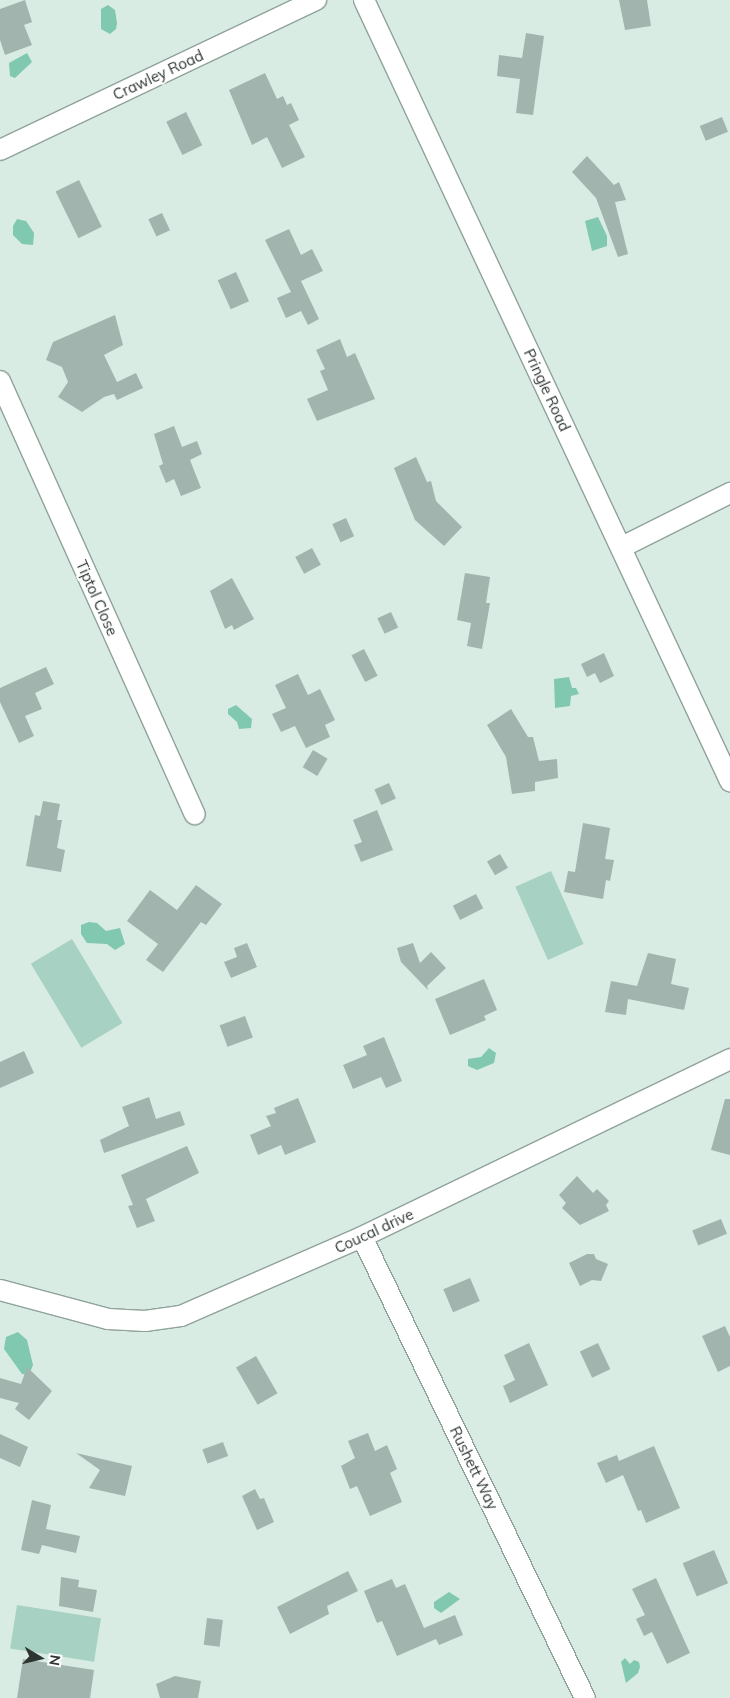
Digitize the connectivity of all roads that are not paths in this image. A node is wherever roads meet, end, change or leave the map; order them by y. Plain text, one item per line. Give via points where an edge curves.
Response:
1 (316, 0) edge
2 (364, 0) edge
3 (0, 150) edge
4 (0, 381) edge
5 (730, 493) edge
6 (622, 547) junction
7 (730, 781) edge
8 (195, 814) dead end
9 (730, 1058) edge
10 (362, 1237) junction
11 (0, 1290) edge
12 (585, 1698) edge

1 - 3 street, Crawley Road
2 - 6 street, Pringle Road
4 - 8 street, Tiptol Close
5 - 6 street
6 - 7 street, Pringle Road
9 - 10 street, Coucal drive
10 - 11 street, Coucal drive via 181,1316 145,1321 108,1320
10 - 12 street, Rushett Way

